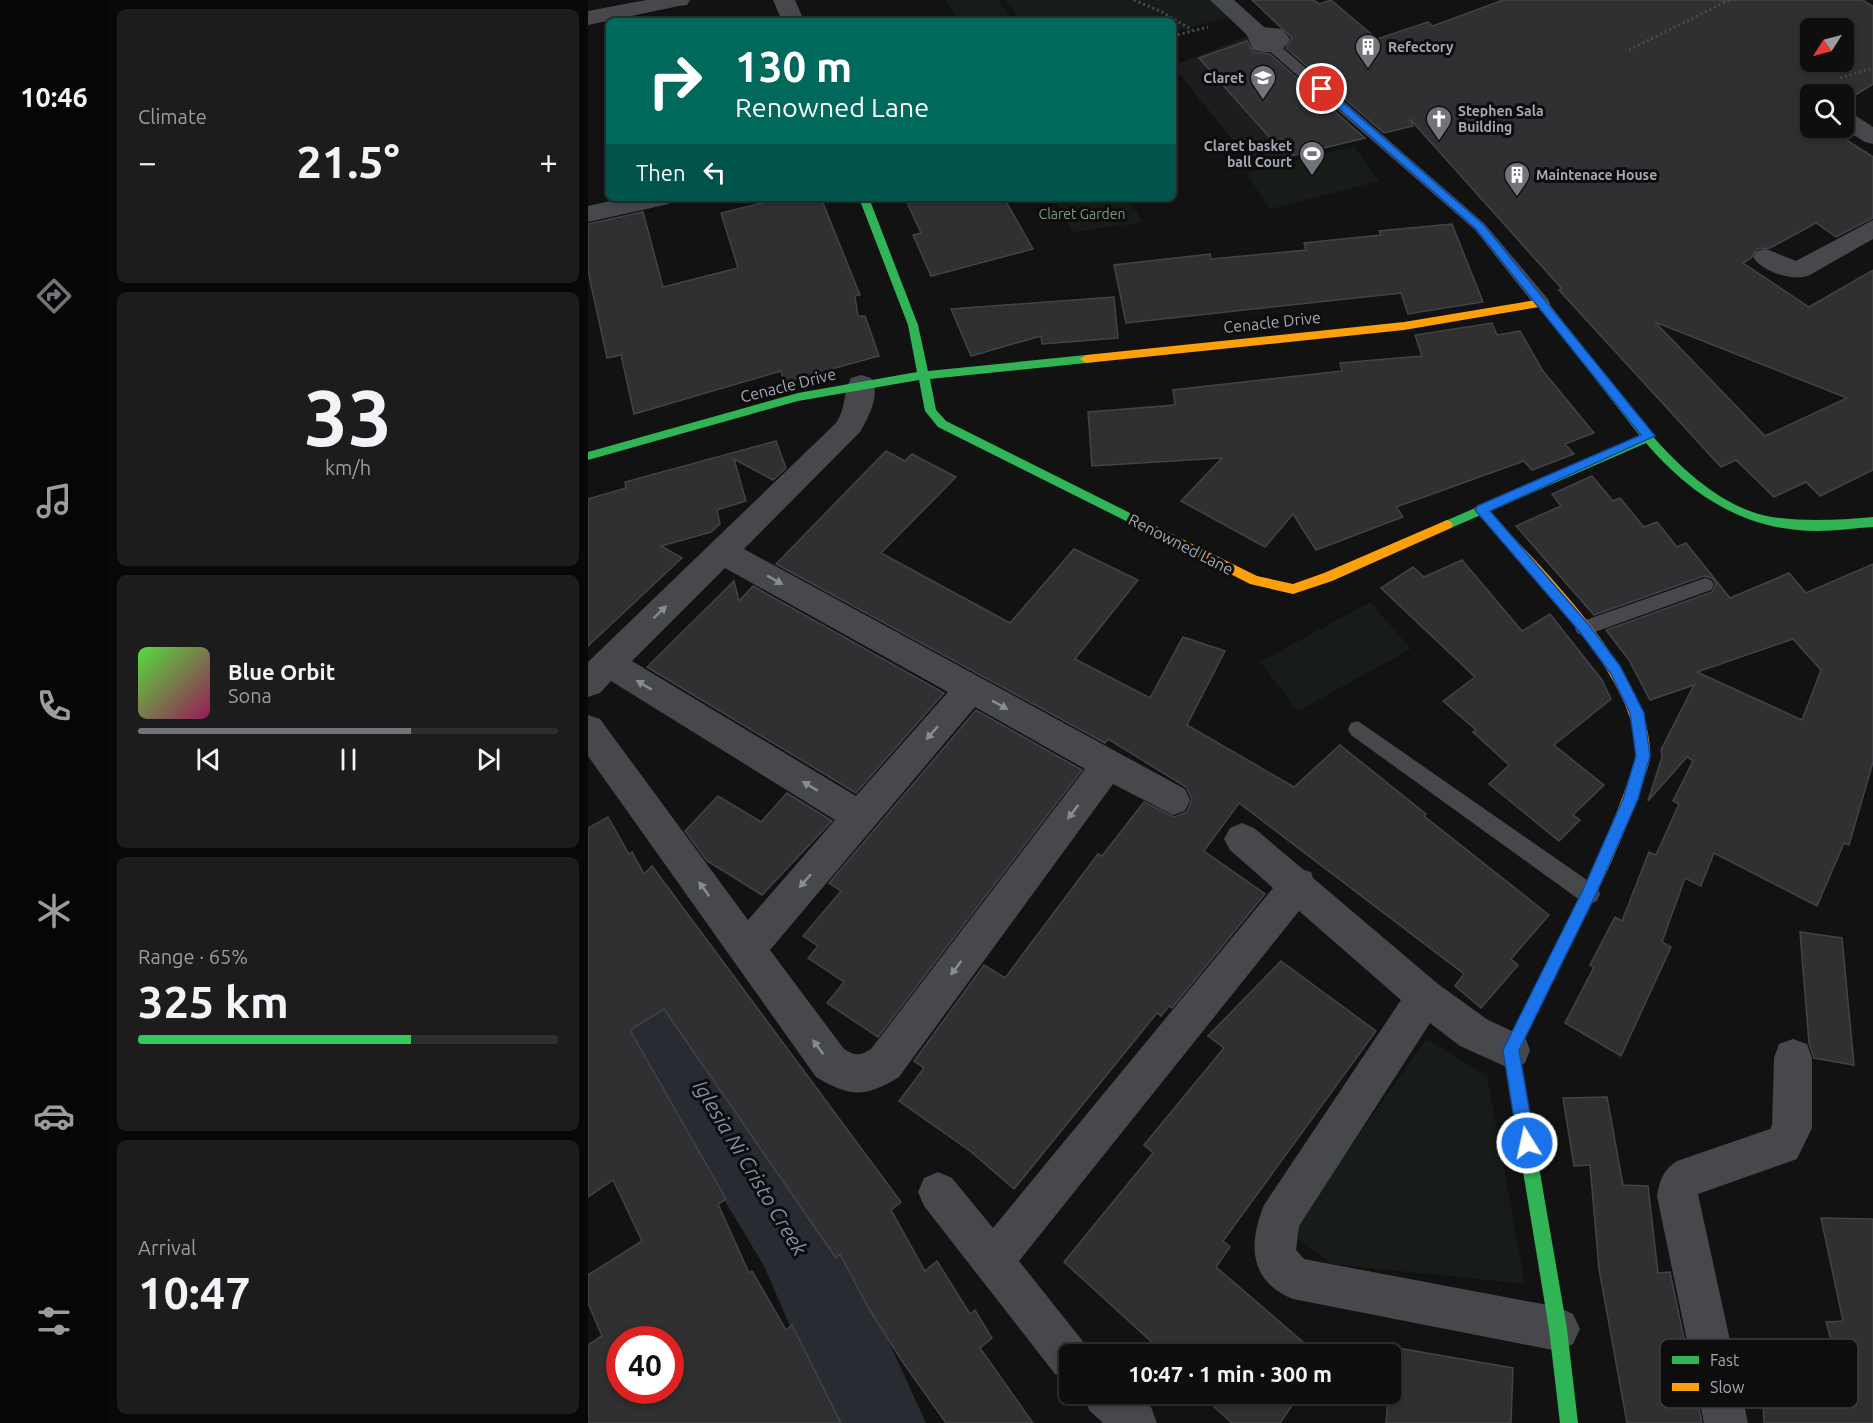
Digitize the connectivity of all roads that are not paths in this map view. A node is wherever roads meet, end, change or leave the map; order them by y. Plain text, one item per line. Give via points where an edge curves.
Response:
1 (679, 0) edge
2 (784, 0) edge
3 (1221, 0) edge
4 (588, 18) edge
5 (792, 18) edge
6 (1266, 40) joint
7 (1854, 125) edge
8 (1873, 137) edge
9 (646, 201) edge
10 (865, 201) edge
11 (588, 214) edge
12 (1873, 228) edge
13 (1766, 257) dead end
14 (1542, 303) junction
15 (925, 375) junction
16 (861, 385) junction
17 (1649, 436) junction
18 (588, 456) edge
19 (1481, 510) junction
20 (1873, 522) edge
21 (723, 552) junction
22 (1705, 585) dead end
23 (1584, 628) junction
24 (598, 672) edge
25 (970, 689) junction
26 (588, 729) edge
27 (1358, 729) dead end
28 (1108, 765) junction
29 (1173, 800) dead end
30 (860, 817) junction
31 (1242, 839) dead end
32 (1298, 885) junction
33 (1589, 894) junction
34 (747, 948) junction
35 (1425, 997) junction
36 (1511, 1050) junction
37 (1793, 1058) dead end
38 (938, 1192) dead end
39 (993, 1260) junction
40 (1558, 1329) junction
41 (1708, 1339) edge
42 (1059, 1345) edge
43 (1115, 1404) edge
44 (1723, 1408) edge
45 (1135, 1423) edge
46 (1569, 1423) edge
47 (1726, 1423) edge

1 - 4 street
2 - 5 street
3 - 6 street
6 - 14 lane via 1480,227
7 - 8 street
9 - 11 street
10 - 15 street, Renowned Lane via 913,325
12 - 13 street via 1799,270
14 - 15 street, Cenacle Drive via 1404,326
14 - 17 street
15 - 16 street, Cenacle Drive
15 - 19 street, Renowned Lane via 931,411 942,424 1254,580 1293,589
16 - 18 street, Cenacle Drive via 798,397
16 - 21 street via 860,405 846,430
17 - 19 street, Renowned Lane
17 - 20 street via 1676,469 1708,495 1738,512 1775,525 1805,529 1838,529
19 - 23 street
24 -> 21 street
21 -> 25 street
22 - 23 lane
23 - 33 street via 1616,670 1637,713 1643,756 1630,799
30 -> 24 street
25 -> 28 street
25 -> 30 street
34 -> 26 street
27 - 33 lane
28 - 29 street
28 -> 34 street via 885,1063 865,1076 847,1074 830,1063
30 -> 34 street
31 - 32 street
32 - 35 street
32 - 39 street
33 - 36 street
35 - 36 street via 1474,1033
35 - 40 street via 1279,1220 1274,1257 1293,1278
36 - 40 street
37 - 41 street via 1792,1128 1783,1145 1680,1182 1677,1196
38 - 39 street
39 - 42 street
40 - 46 street
43 - 45 street
44 - 47 street

